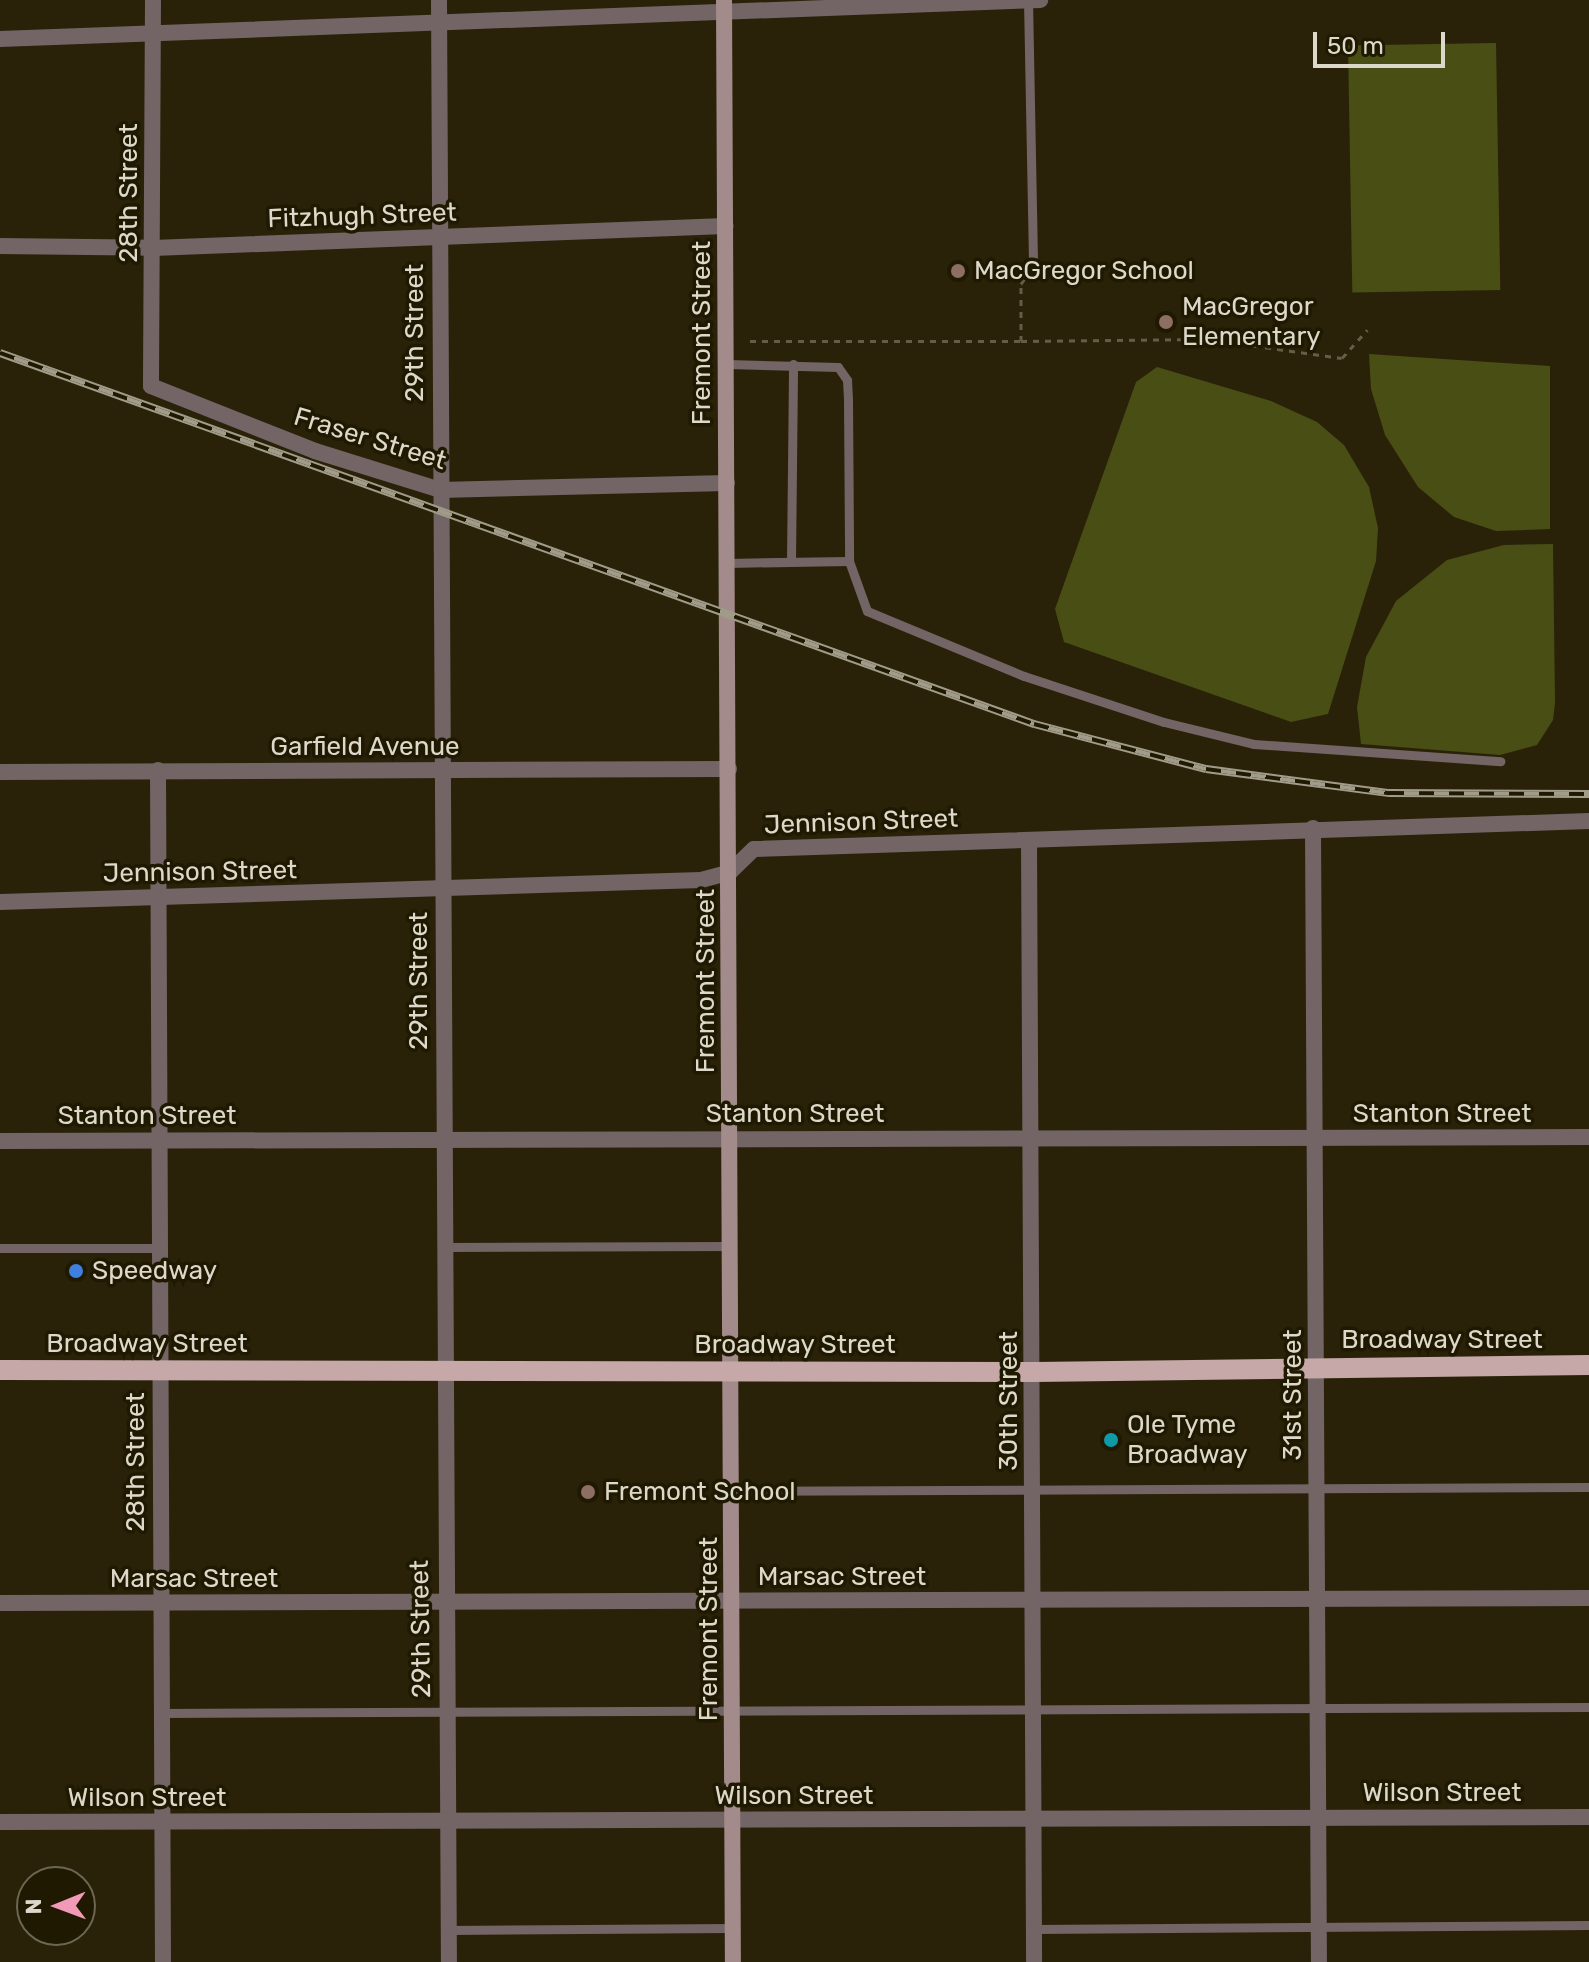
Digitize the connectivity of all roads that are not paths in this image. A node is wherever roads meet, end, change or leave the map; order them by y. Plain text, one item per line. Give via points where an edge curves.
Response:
1 (153, 0) edge
2 (439, 0) edge
3 (1028, 0) edge
4 (1040, 0) edge
5 (724, 7) edge
6 (439, 22) junction
7 (154, 33) junction
8 (0, 39) edge
9 (726, 226) junction
10 (439, 238) junction
11 (0, 246) edge
12 (153, 248) junction
13 (1033, 265) road end
14 (727, 364) junction
15 (793, 364) junction
16 (151, 386) joint
17 (727, 483) junction
18 (440, 490) junction
19 (849, 561) junction
20 (791, 562) junction
21 (728, 563) junction
22 (1500, 761) dead end
23 (729, 769) junction
24 (158, 770) junction
25 (441, 771) junction
26 (0, 772) edge
27 (1589, 821) edge
28 (1313, 828) junction
29 (1029, 840) junction
30 (730, 872) junction
31 (443, 890) junction
32 (156, 897) junction
33 (0, 902) edge
34 (729, 1137) junction
35 (1589, 1137) edge
36 (1031, 1139) junction
37 (1315, 1139) junction
38 (156, 1140) junction
39 (0, 1141) edge
40 (443, 1142) junction
41 (730, 1246) junction
42 (444, 1247) junction
43 (0, 1248) edge
44 (158, 1248) junction
45 (1589, 1365) edge
46 (1318, 1367) junction
47 (160, 1369) junction
48 (0, 1370) edge
49 (732, 1371) junction
50 (444, 1372) junction
51 (1034, 1372) junction
52 (1317, 1487) junction
53 (1589, 1487) edge
54 (732, 1491) junction
55 (1032, 1491) junction
56 (1589, 1598) edge
57 (1317, 1599) junction
58 (732, 1601) junction
59 (1031, 1601) junction
60 (444, 1602) junction
61 (0, 1603) edge
62 (159, 1604) junction
63 (1589, 1707) edge
64 (733, 1709) junction
65 (1032, 1709) junction
66 (1317, 1709) junction
67 (446, 1710) junction
68 (160, 1713) junction
69 (1589, 1817) edge
70 (1318, 1818) junction
71 (1033, 1819) junction
72 (733, 1820) junction
73 (448, 1821) junction
74 (0, 1822) edge
75 (162, 1823) junction
76 (1589, 1925) edge
77 (1319, 1927) junction
78 (732, 1928) junction
79 (1034, 1929) junction
80 (449, 1930) junction
81 (163, 1962) edge
82 (449, 1962) edge
83 (733, 1962) edge
84 (1034, 1962) edge
85 (1319, 1962) edge

1 - 7 street, 28th Street
2 - 6 street, 29th Street
3 - 4 street
3 - 5 street
3 - 13 lane
5 - 6 street
5 - 9 street, Fremont Street
6 - 7 street
6 - 10 street, 29th Street
7 - 8 street
7 - 12 street, 28th Street
9 - 10 street, Fitzhugh Street
9 - 14 street, Fremont Street
10 - 12 street, Fitzhugh Street
10 - 18 street, 29th Street
11 - 12 street, Fitzhugh Street
12 - 16 street, 28th Street
14 - 15 lane
14 - 17 street, Fremont Street
15 - 19 lane via 838,367 847,380
15 - 20 lane
16 - 18 street, Fraser Street via 315,451
17 - 18 street, Fraser Street
17 - 21 street, Fremont Street
18 - 25 street, 29th Street
19 - 20 lane
19 - 22 lane via 867,611 1024,676 1164,722 1254,744
20 - 21 lane
21 - 23 street, Fremont Street
23 - 25 street, Garfield Avenue
23 - 30 street, Fremont Street
24 - 25 street, Garfield Avenue
24 - 26 street, Garfield Avenue
24 - 32 street, 28th Street
25 - 31 street, 29th Street
27 - 28 street, Jennison Street
28 - 29 street, Jennison Street
28 - 37 street, 31st Street
29 - 30 street, Jennison Street via 754,849
29 - 36 street, 30th Street
30 - 31 street, Jennison Street via 701,880
30 - 34 street, Fremont Street
31 - 32 street, Jennison Street
31 - 40 street, 29th Street
32 - 33 street, Jennison Street
32 - 38 street, 28th Street
34 - 36 street, Stanton Street
34 - 40 street, Stanton Street
34 - 41 street, Fremont Street
35 - 37 street, Stanton Street
36 - 37 street, Stanton Street
36 - 51 street, 30th Street
37 - 46 street, 31st Street
38 - 39 street, Stanton Street
38 - 40 street, Stanton Street
38 - 44 street, 28th Street
40 - 42 street, 29th Street
41 - 42 lane
41 - 49 street, Fremont Street
42 - 50 street, 29th Street
43 - 44 lane
44 - 47 street, 28th Street
45 - 46 main road, Broadway Street
46 - 51 main road, Broadway Street
46 - 52 street, 31st Street
47 - 48 main road, Broadway Street
47 - 50 main road, Broadway Street
47 - 62 street, 28th Street
49 - 50 main road, Broadway Street
49 - 51 main road, Broadway Street
49 - 54 street, Fremont Street
50 - 60 street, 29th Street
51 - 55 street, 30th Street
52 - 53 lane
52 - 55 lane
52 - 57 street, 31st Street
54 - 55 lane
54 - 58 street, Fremont Street
55 - 59 street, 30th Street
56 - 57 street, Marsac Street
57 - 59 street, Marsac Street
57 - 66 street, 31st Street
58 - 59 street, Marsac Street
58 - 60 street, Marsac Street
58 - 64 street, Fremont Street
59 - 65 street, 30th Street
60 - 62 street, Marsac Street
60 - 67 street, 29th Street
61 - 62 street, Marsac Street
62 - 68 street, 28th Street
63 - 66 lane
64 - 65 lane
64 - 67 lane
64 - 72 street, Fremont Street
65 - 66 lane
65 - 71 street, 30th Street
66 - 70 street, 31st Street
67 - 68 lane
67 - 73 street, 29th Street
68 - 75 street, 28th Street
69 - 70 street, Wilson Street
70 - 71 street, Wilson Street
70 - 77 street, 31st Street
71 - 72 street, Wilson Street
71 - 79 street, 30th Street
72 - 73 street, Wilson Street
72 - 78 street, Fremont Street
73 - 75 street, Wilson Street
73 - 80 street, 29th Street
74 - 75 street, Wilson Street
75 - 81 street, 28th Street
76 - 77 lane
77 - 79 lane
77 - 85 street, 31st Street
78 - 80 lane
78 - 83 street, Fremont Street
79 - 84 street, 30th Street
80 - 82 street, 29th Street

